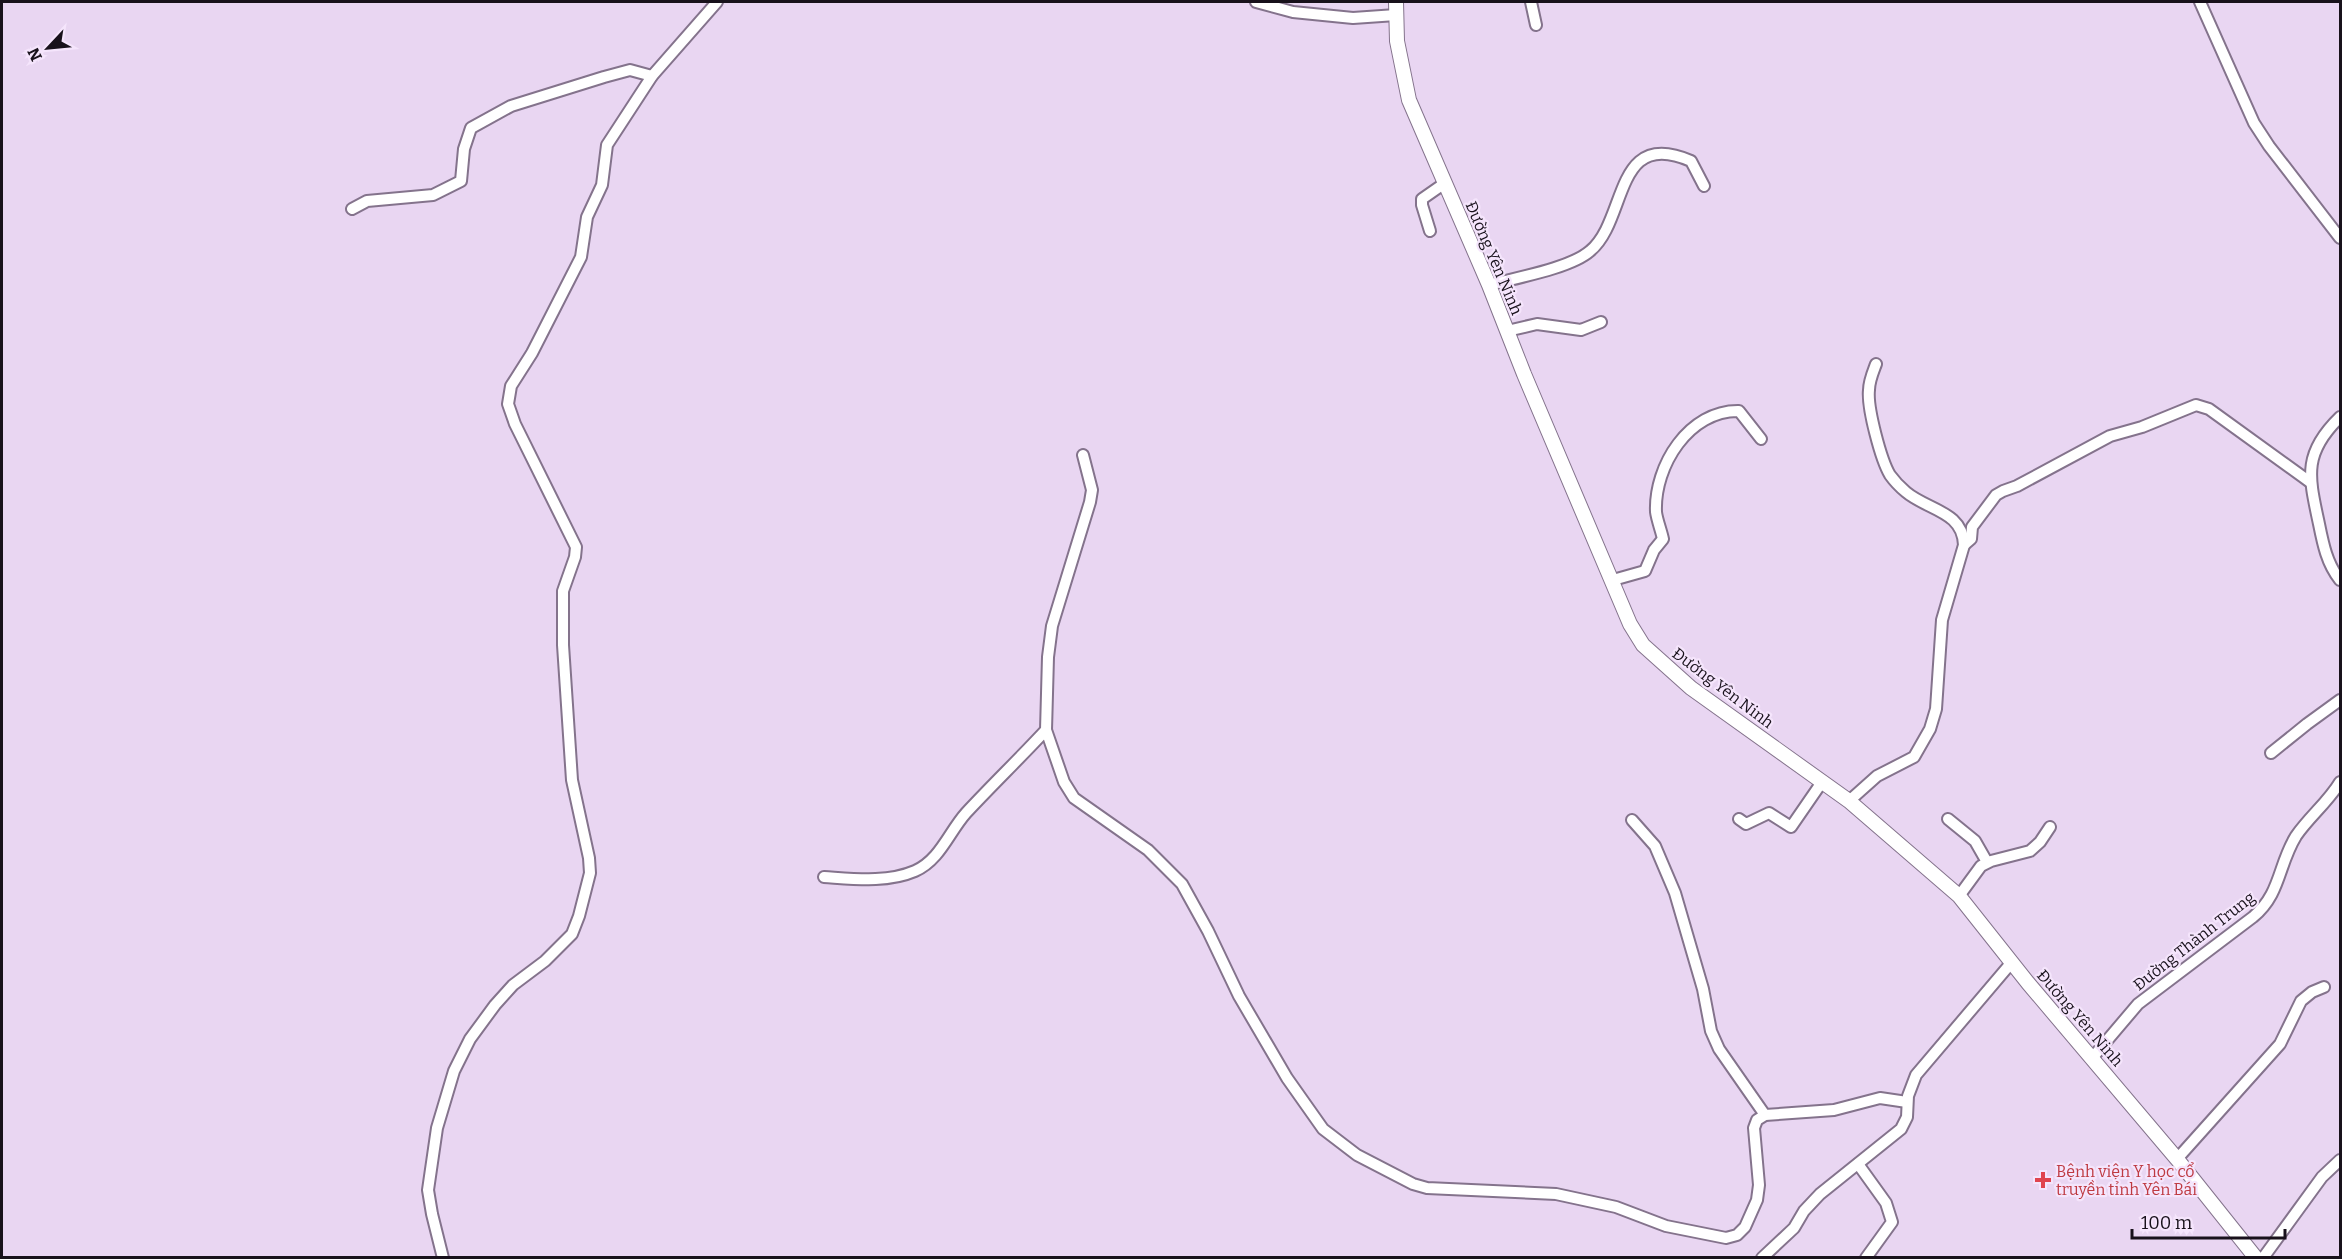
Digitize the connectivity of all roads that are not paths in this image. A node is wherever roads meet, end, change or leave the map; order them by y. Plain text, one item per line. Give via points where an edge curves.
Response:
1 (717, 2) edge
2 (1256, 2) edge
3 (1531, 2) edge
4 (2200, 2) edge
5 (1396, 8) edge
6 (1536, 25) dead end
7 (652, 76) junction
8 (1445, 183) junction
9 (1704, 186) dead end
10 (352, 209) dead end
11 (1430, 231) dead end
12 (2340, 237) edge
13 (1489, 285) junction
14 (1601, 322) dead end
15 (1507, 331) junction
16 (1876, 364) dead end
17 (2340, 417) edge
18 (1761, 439) dead end
19 (1083, 454) dead end
20 (2310, 482) junction
21 (1964, 545) junction
22 (1613, 580) junction
23 (2340, 580) edge
24 (2340, 700) edge
25 (1046, 730) junction
26 (2271, 753) dead end
27 (1822, 782) junction
28 (2340, 782) edge
29 (1849, 801) junction
30 (1739, 819) dead end
31 (1948, 819) dead end
32 (1632, 820) dead end
33 (2050, 826) dead end
34 (1987, 862) junction
35 (824, 878) dead end
36 (1959, 896) junction
37 (2012, 962) junction
38 (2324, 987) dead end
39 (2093, 1057) junction
40 (1907, 1102) junction
41 (1765, 1115) junction
42 (2177, 1159) junction
43 (2340, 1160) edge
44 (1858, 1164) junction
45 (443, 1257) edge
46 (1762, 1257) edge
47 (1866, 1257) edge
48 (2256, 1257) edge
49 (2263, 1257) edge

1 - 7 street
2 - 5 street via 1293,12 1353,18
3 - 6 street
4 - 12 street via 2254,123
5 - 8 main road, Đường Yên Ninh via 1397,41 1409,100
7 - 10 street via 630,70 510,106 471,128 461,181 433,195 367,201
7 - 45 street via 607,145 602,185 587,218 581,257 509,396 515,424 576,547 563,591 563,645 572,780 590,873 572,934 495,1005 470,1039 454,1071 436,1128 428,1190
8 - 11 street via 1422,199
8 - 13 main road, Đường Yên Ninh
9 - 13 street via 1691,161 1664,154 1645,158 1629,172 1604,234 1587,254
13 - 15 main road, Đường Yên Ninh
14 - 15 street via 1581,330 1537,324
15 - 22 main road, Đường Yên Ninh
16 - 21 street via 1869,406 1886,467 1909,494 1953,519
17 - 20 street via 2318,446
18 - 22 street via 1739,411 1701,421 1692,428 1670,456 1658,489 1656,513 1663,539 1646,571
19 - 25 street via 1092,490 1052,626
20 - 21 street via 2209,409 2196,405 2110,436 1996,495
20 - 23 street via 2325,552
21 - 29 street via 1942,620 1936,709 1930,729 1914,757 1870,781
22 - 27 main road, Đường Yên Ninh via 1630,624 1650,652 1691,688
24 - 26 street
25 - 35 street via 964,815 927,864 900,876 874,880
25 - 41 street via 1064,782 1074,798 1148,850 1182,884 1244,1005 1287,1078 1323,1129 1357,1155 1427,1188 1556,1194 1616,1208 1666,1226 1726,1238 1745,1227 1757,1200 1754,1128
27 - 29 main road, Đường Yên Ninh
27 - 30 street via 1791,827 1769,813 1750,824
28 - 39 street, Đường Thành Trung via 2298,834 2266,905 2138,1004
29 - 36 main road, Đường Yên Ninh
31 - 34 street via 1979,846
32 - 41 street via 1655,846 1675,893 1711,1031
33 - 34 street via 2030,851
34 - 36 street
36 - 37 main road, Đường Yên Ninh
37 - 39 main road, Đường Yên Ninh
37 - 40 street via 1921,1068
38 - 42 street via 2301,1001 2280,1044
39 - 42 main road, Đường Yên Ninh
40 - 41 street via 1880,1098 1834,1110
40 - 44 street via 1904,1125
42 - 48 main road, Đường Yên Ninh
43 - 49 street via 2322,1177
44 - 46 street via 1811,1203 1794,1228
44 - 47 street via 1886,1203 1892,1222

